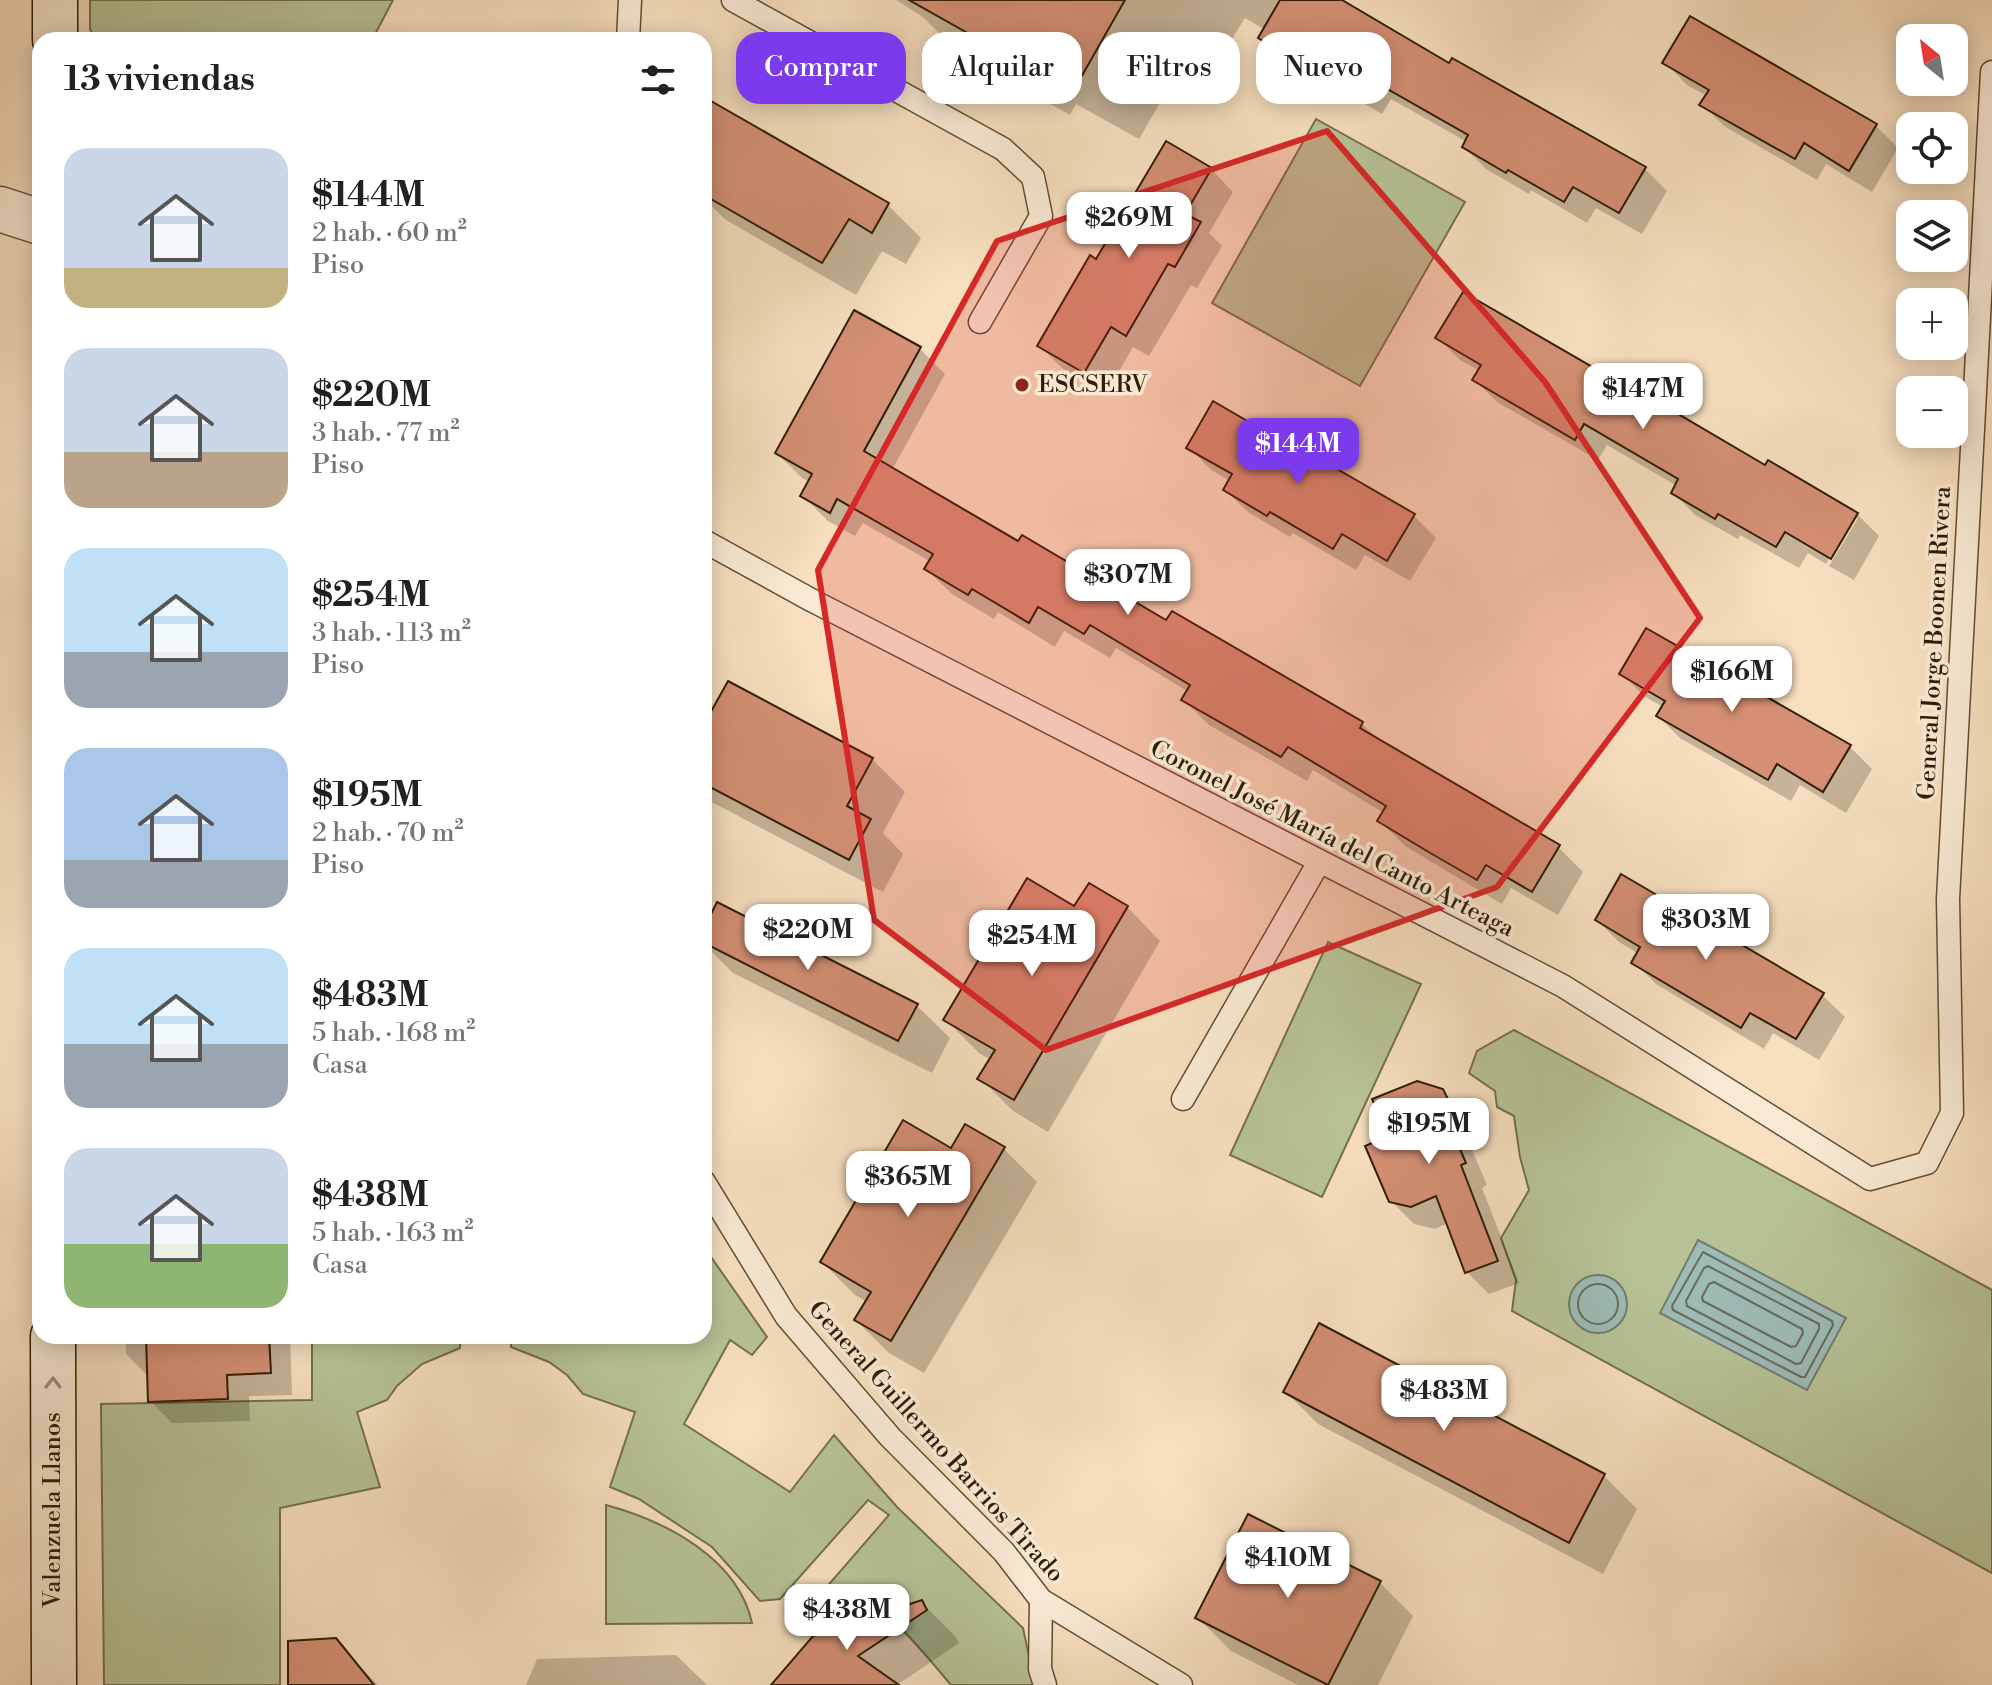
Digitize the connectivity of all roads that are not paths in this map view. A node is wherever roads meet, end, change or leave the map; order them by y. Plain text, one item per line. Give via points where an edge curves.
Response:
1 (55, 0) edge
2 (630, 0) edge
3 (733, 0) edge
4 (55, 32) edge
5 (628, 32) edge
6 (1992, 72) edge
7 (0, 209) edge
8 (32, 219) edge
9 (980, 322) dead end
10 (712, 545) edge
11 (1319, 862) junction
12 (1183, 1099) dead end
13 (1927, 1163) joint
14 (712, 1195) edge
15 (53, 1344) edge
16 (1041, 1600) junction
17 (54, 1685) edge
18 (1045, 1685) edge
19 (1181, 1685) edge

1 - 4 main road
2 - 5 lane
3 - 9 lane via 1003,149 1033,177 1041,216
6 - 13 lane, General Jorge Boonen Rivera via 1948,899 1952,1113
7 - 8 main road
10 - 11 lane, Coronel José María del Canto Arteaga
11 - 12 lane
11 - 13 lane, Coronel José María del Canto Arteaga via 1563,986 1870,1179
14 - 16 lane, General Guillermo Barrios Tirado via 786,1316 890,1437 1004,1552
17 -> 15 main road, Valenzuela Llanos
16 - 18 lane via 1040,1669
16 - 19 lane, General Guillermo Barrios Tirado

